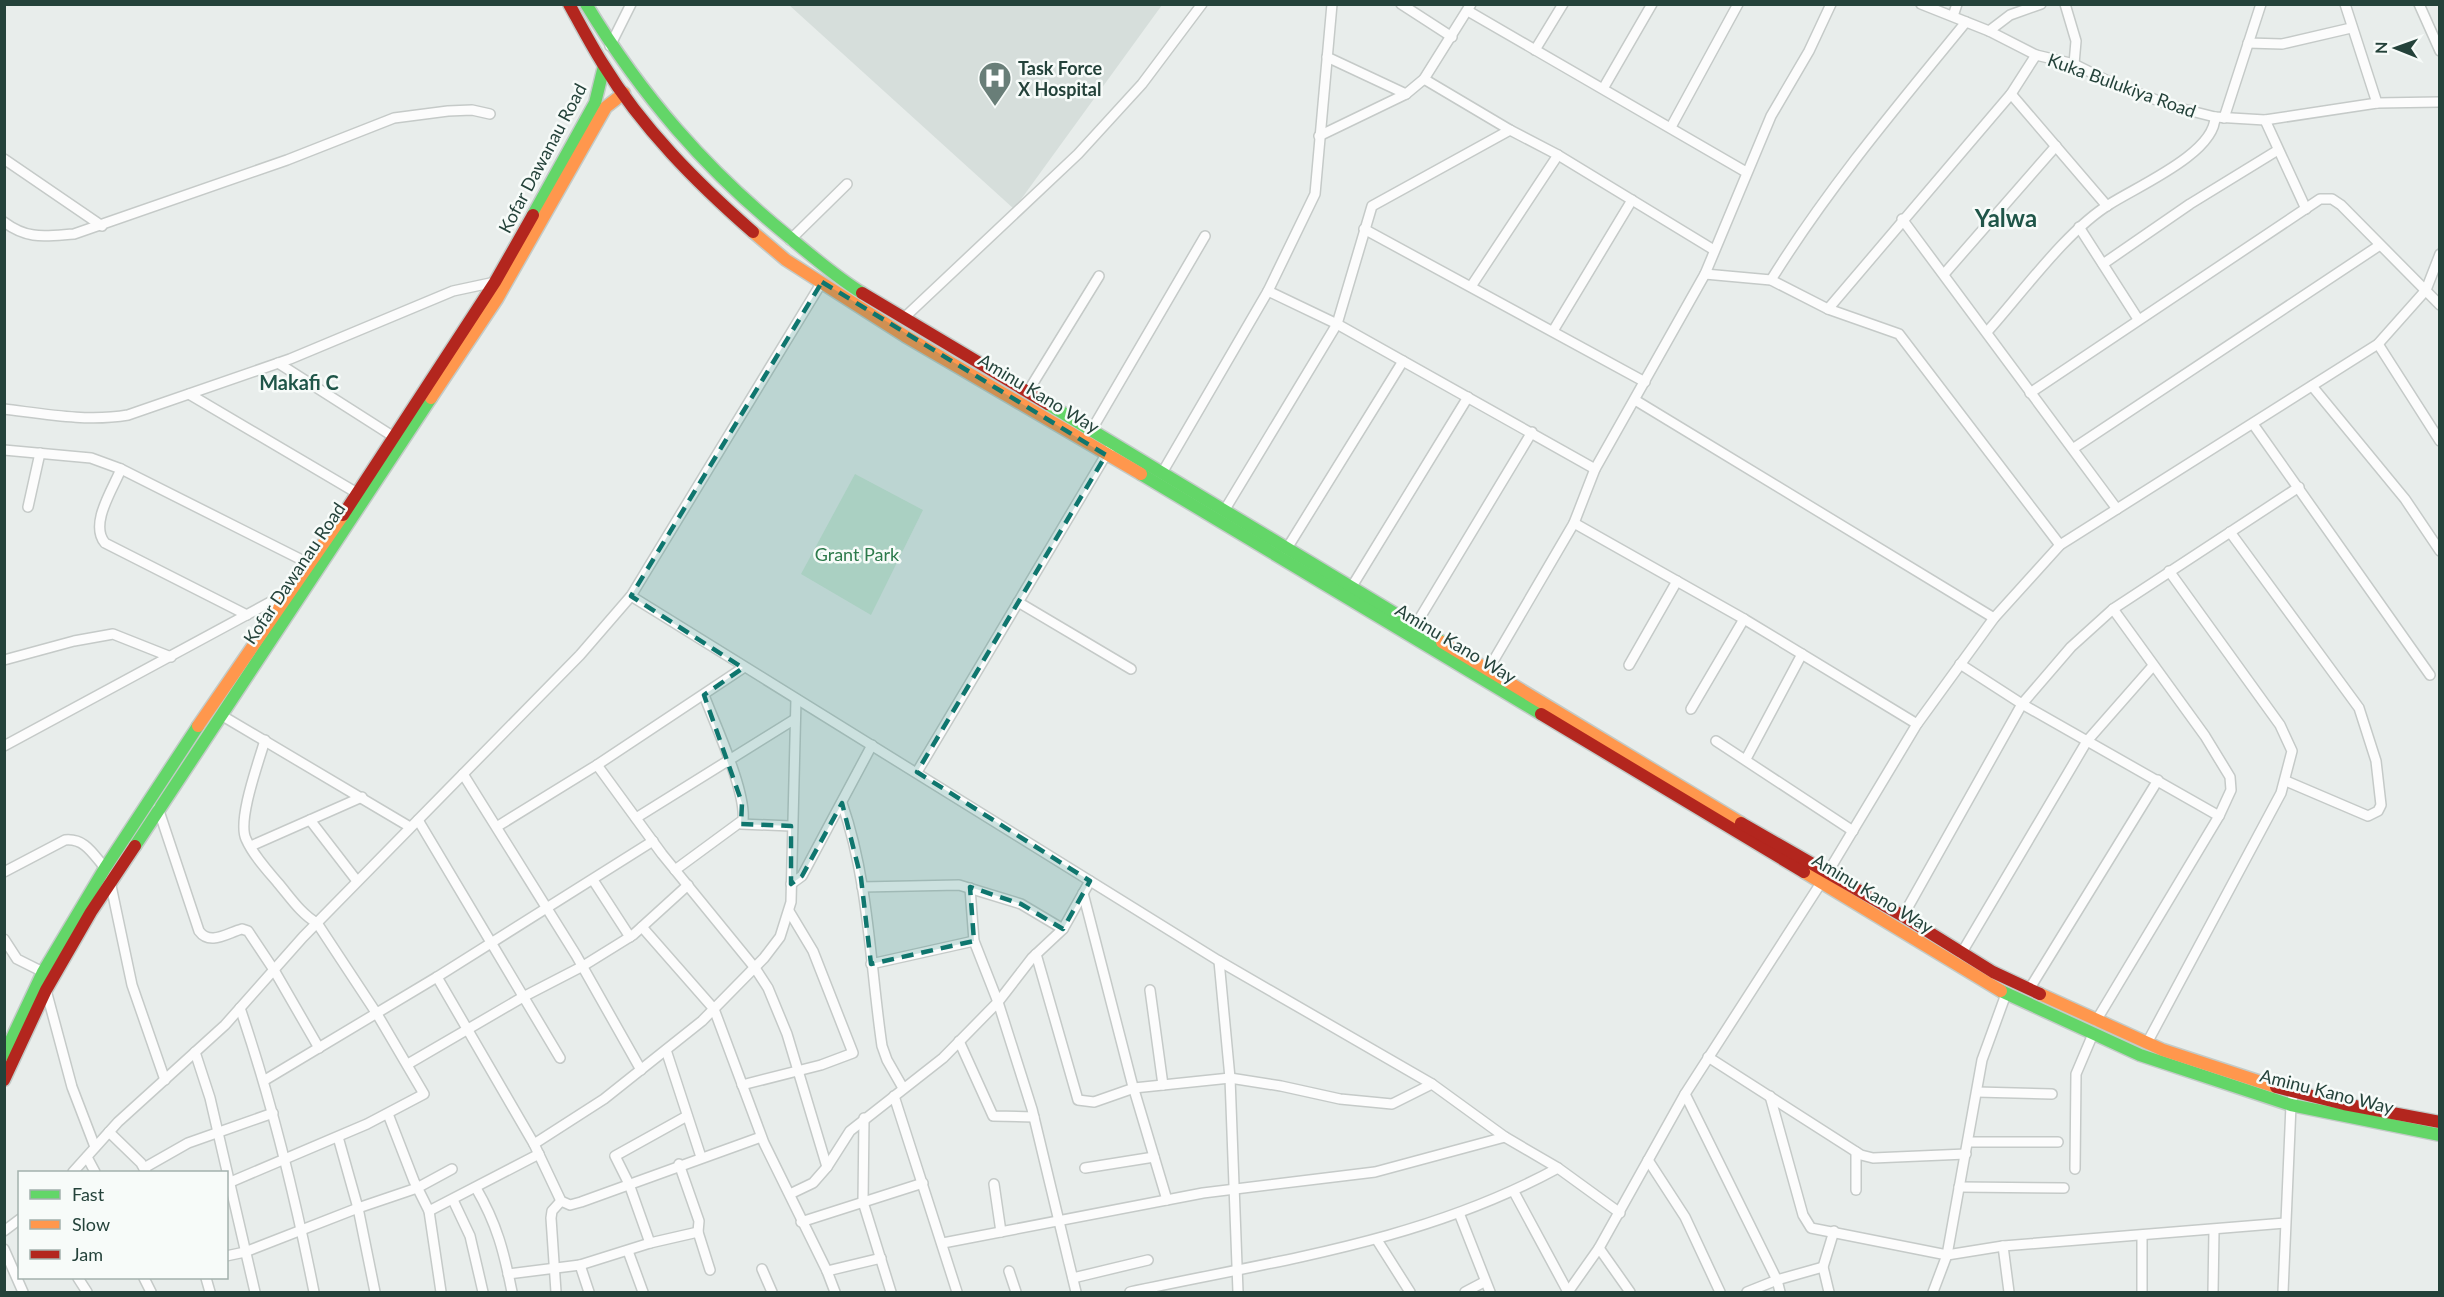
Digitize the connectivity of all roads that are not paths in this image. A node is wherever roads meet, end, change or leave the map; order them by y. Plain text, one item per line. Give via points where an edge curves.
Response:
1 (569, 4) edge
2 (586, 4) edge
3 (631, 4) edge
4 (1202, 4) edge
5 (1332, 4) edge
6 (1401, 4) edge
7 (1563, 4) edge
8 (1652, 4) edge
9 (1738, 4) edge
10 (1832, 4) edge
11 (1921, 4) edge
12 (1957, 4) edge
13 (2041, 4) edge
14 (2065, 4) edge
15 (2261, 4) edge
16 (2345, 4) edge
17 (2418, 4) edge
18 (1469, 8) edge
19 (1953, 16) junction
20 (1966, 22) junction
21 (2351, 28) junction
22 (1989, 32) junction
23 (1452, 37) junction
24 (2248, 43) junction
25 (610, 46) junction
26 (1535, 50) junction
27 (2439, 51) edge
28 (2036, 55) junction
29 (1328, 57) junction
30 (2074, 64) junction
31 (604, 66) junction
32 (1424, 79) junction
33 (1604, 87) junction
34 (624, 93) junction
35 (2011, 93) junction
36 (1406, 94) junction
37 (2439, 102) edge
38 (2377, 104) junction
39 (490, 114) dead end
40 (2219, 117) junction
41 (2265, 120) junction
42 (1671, 128) junction
43 (1510, 130) junction
44 (1319, 136) junction
45 (2056, 146) junction
46 (2278, 150) junction
47 (1558, 155) junction
48 (4, 159) edge
49 (1746, 172) junction
50 (847, 184) dead end
51 (1632, 200) junction
52 (2107, 206) junction
53 (2307, 209) junction
54 (1902, 219) junction
55 (4, 222) edge
56 (102, 226) junction
57 (2079, 227) junction
58 (1364, 229) junction
59 (785, 236) junction
60 (1205, 236) dead end
61 (2380, 245) junction
62 (768, 246) junction
63 (1714, 250) junction
64 (2439, 254) edge
65 (2103, 264) junction
66 (1944, 273) junction
67 (1705, 274) junction
68 (1099, 276) dead end
69 (1771, 280) junction
70 (495, 282) junction
71 (822, 282) junction
72 (1472, 285) junction
73 (2426, 290) junction
74 (1268, 291) junction
75 (2439, 305) edge
76 (1828, 309) junction
77 (906, 316) junction
78 (2138, 319) junction
79 (1337, 324) junction
80 (1553, 331) junction
81 (1987, 332) junction
82 (2378, 344) junction
83 (1403, 361) junction
84 (278, 363) junction
85 (1645, 382) junction
86 (2312, 386) junction
87 (1028, 393) junction
88 (2030, 393) junction
89 (189, 394) junction
90 (1468, 397) junction
91 (1635, 400) junction
92 (4, 408) edge
93 (2253, 424) junction
94 (1091, 431) junction
95 (1532, 432) junction
96 (394, 437) junction
97 (2439, 441) edge
98 (1113, 444) junction
99 (2074, 448) junction
100 (4, 450) edge
101 (40, 453) junction
102 (1106, 455) junction
103 (121, 469) junction
104 (1596, 469) junction
105 (1162, 473) junction
106 (2299, 487) junction
107 (357, 493) junction
108 (28, 507) dead end
109 (2117, 509) junction
110 (1224, 511) junction
111 (1574, 523) junction
112 (2230, 532) junction
113 (2060, 545) junction
114 (1286, 549) junction
115 (2439, 551) edge
116 (308, 563) junction
117 (2169, 572) junction
118 (1677, 581) junction
119 (1351, 588) junction
120 (287, 593) junction
121 (631, 596) junction
122 (1018, 602) junction
123 (2113, 609) junction
124 (247, 615) junction
125 (1994, 618) junction
126 (1744, 619) junction
127 (1414, 626) junction
128 (1802, 654) junction
129 (171, 657) junction
130 (4, 660) edge
131 (1960, 664) junction
132 (1629, 665) dead end
133 (2152, 667) junction
134 (743, 668) junction
135 (1131, 669) dead end
136 (1488, 670) junction
137 (2430, 675) dead end
138 (704, 695) junction
139 (796, 699) junction
140 (2022, 704) junction
141 (1691, 709) dead end
142 (221, 715) junction
143 (795, 719) junction
144 (1917, 724) junction
145 (265, 740) junction
146 (1716, 741) dead end
147 (2087, 741) junction
148 (872, 745) junction
149 (4, 746) edge
150 (1746, 759) junction
151 (729, 761) junction
152 (597, 765) junction
153 (917, 772) junction
154 (463, 774) junction
155 (2158, 780) junction
156 (2286, 781) junction
157 (362, 797) junction
158 (842, 803) junction
159 (158, 808) junction
160 (2219, 816) junction
161 (636, 819) junction
162 (310, 820) junction
163 (414, 823) junction
164 (741, 824) junction
165 (498, 826) junction
166 (791, 826) junction
167 (1853, 831) junction
168 (653, 841) junction
169 (251, 846) junction
170 (105, 868) junction
171 (675, 870) junction
172 (4, 872) edge
173 (1824, 878) junction
174 (593, 880) junction
175 (110, 881) junction
176 (357, 881) junction
177 (1090, 881) junction
178 (791, 884) junction
179 (688, 885) junction
180 (862, 887) junction
181 (970, 888) junction
182 (1083, 893) junction
183 (547, 909) junction
184 (789, 911) junction
185 (1903, 916) junction
186 (317, 923) junction
187 (642, 927) junction
188 (1063, 929) junction
189 (630, 937) junction
190 (4, 939) edge
191 (974, 941) junction
192 (491, 943) junction
193 (1036, 954) junction
194 (1961, 954) junction
195 (1219, 961) junction
196 (871, 964) junction
197 (583, 966) junction
198 (754, 968) junction
199 (274, 970) junction
200 (43, 972) junction
201 (437, 977) junction
202 (2030, 988) junction
203 (46, 990) junction
204 (1150, 990) dead end
205 (2006, 994) junction
206 (524, 997) junction
207 (998, 1002) junction
208 (240, 1008) junction
209 (714, 1008) junction
210 (377, 1014) junction
211 (2096, 1021) junction
212 (468, 1031) junction
213 (2093, 1034) junction
214 (959, 1041) junction
215 (7, 1043) edge
216 (2147, 1043) junction
217 (319, 1048) junction
218 (666, 1050) junction
219 (195, 1052) junction
220 (4, 1055) edge
221 (1708, 1057) junction
222 (560, 1058) dead end
223 (408, 1064) junction
224 (641, 1070) junction
225 (798, 1071) junction
226 (1230, 1078) junction
227 (4, 1080) edge
228 (165, 1080) junction
229 (264, 1080) junction
230 (1432, 1084) junction
231 (742, 1085) junction
232 (1163, 1085) junction
233 (903, 1088) junction
234 (1134, 1088) junction
235 (1977, 1092) junction
236 (2294, 1092) junction
237 (1685, 1094) junction
238 (2052, 1094) dead end
239 (894, 1096) junction
240 (1770, 1096) junction
241 (2291, 1105) junction
242 (273, 1113) junction
243 (388, 1114) junction
244 (687, 1116) junction
245 (1034, 1117) junction
246 (864, 1118) junction
247 (2439, 1122) edge
248 (109, 1132) junction
249 (218, 1132) junction
250 (2439, 1135) edge
251 (338, 1137) junction
252 (761, 1137) junction
253 (1505, 1137) junction
254 (1969, 1142) junction
255 (2058, 1142) dead end
256 (534, 1144) junction
257 (95, 1148) junction
258 (1856, 1152) junction
259 (539, 1154) junction
260 (1966, 1154) junction
261 (87, 1156) junction
262 (701, 1157) junction
263 (1154, 1157) junction
264 (285, 1159) junction
265 (1648, 1160) junction
266 (679, 1164) junction
267 (827, 1167) junction
268 (1085, 1168) dead end
269 (1558, 1168) junction
270 (452, 1169) dead end
271 (2075, 1169) dead end
272 (145, 1170) edge
273 (75, 1171) edge
274 (93, 1171) edge
275 (226, 1171) edge
276 (228, 1183) edge
277 (923, 1183) junction
278 (628, 1184) junction
279 (994, 1184) dead end
280 (1959, 1187) junction
281 (417, 1188) junction
282 (476, 1188) junction
283 (2064, 1188) dead end
284 (1234, 1190) junction
285 (1856, 1190) dead end
286 (1514, 1192) junction
287 (790, 1194) junction
288 (453, 1200) junction
289 (1167, 1200) junction
290 (561, 1201) junction
291 (863, 1202) junction
292 (358, 1208) junction
293 (429, 1211) junction
294 (1459, 1213) junction
295 (1620, 1213) junction
296 (18, 1220) edge
297 (1060, 1221) junction
298 (801, 1222) junction
299 (2285, 1223) junction
300 (4, 1231) edge
301 (301, 1231) junction
302 (1834, 1231) junction
303 (2214, 1231) junction
304 (698, 1232) junction
305 (1001, 1232) junction
306 (2142, 1237) junction
307 (1377, 1240) junction
308 (650, 1243) junction
309 (943, 1243) junction
310 (2003, 1246) junction
311 (1599, 1248) junction
312 (4, 1249) edge
313 (628, 1251) junction
314 (245, 1252) junction
315 (1947, 1255) junction
316 (228, 1256) edge
317 (881, 1258) junction
318 (1148, 1260) dead end
319 (580, 1265) junction
320 (1823, 1267) junction
321 (553, 1268) junction
322 (762, 1269) dead end
323 (1237, 1269) junction
324 (710, 1270) dead end
325 (827, 1271) junction
326 (1009, 1271) dead end
327 (508, 1274) junction
328 (1073, 1278) junction
329 (79, 1279) edge
330 (144, 1279) edge
331 (1777, 1280) junction
332 (1484, 1282) junction
333 (1162, 1289) edge
334 (438, 1292) edge
335 (1568, 1292) edge
336 (23, 1293) edge
337 (87, 1293) edge
338 (151, 1293) edge
339 (255, 1293) edge
340 (314, 1293) edge
341 (375, 1293) edge
342 (483, 1293) edge
343 (512, 1293) edge
344 (556, 1293) edge
345 (589, 1293) edge
346 (643, 1293) edge
347 (772, 1293) edge
348 (835, 1293) edge
349 (891, 1293) edge
350 (957, 1293) edge
351 (1016, 1293) edge
352 (1076, 1293) edge
353 (1130, 1293) edge
354 (1238, 1293) edge
355 (1410, 1293) edge
356 (1466, 1293) edge
357 (1490, 1293) edge
358 (1630, 1293) edge
359 (1720, 1293) edge
360 (1748, 1293) edge
361 (1780, 1293) edge
362 (1829, 1293) edge
363 (1933, 1293) edge
364 (2009, 1293) edge
365 (2142, 1293) edge
366 (2213, 1293) edge
367 (2283, 1293) edge

1 - 31 main road, Aminu Kano Way
2 - 25 main road, Aminu Kano Way
3 - 25 street
4 - 77 street via 1142,84 1078,154
5 - 29 street
6 - 23 street
7 - 26 street
8 - 33 street
9 - 42 street
10 - 49 street via 1771,116
11 - 19 street, Kuka Bulukiya Road
12 - 19 street
13 - 22 street via 2010,15
14 - 30 street via 2078,50
15 - 24 street
16 - 21 street
17 - 27 street
18 - 23 street
18 - 26 street
19 - 20 street, Kuka Bulukiya Road
20 - 22 street, Kuka Bulukiya Road
20 - 69 street via 1865,146
21 - 24 street via 2282,44
21 - 38 street
22 - 28 street, Kuka Bulukiya Road
23 - 32 street
24 - 40 street
25 - 59 main road, Aminu Kano Way via 672,130 740,198
26 - 33 street
28 - 30 street, Kuka Bulukiya Road
28 - 35 street
29 - 36 street
29 - 44 street
30 - 40 street, Kuka Bulukiya Road via 2175,107
31 - 34 main road, Aminu Kano Way
31 - 70 main road, Kofar Dawanau Road via 595,103
32 - 36 street
32 - 43 street
33 - 42 street
34 - 62 main road, Aminu Kano Way via 663,145
34 - 142 main road, Kofar Dawanau Road via 606,108 497,299
35 - 45 street
35 - 54 street
36 - 44 street
37 - 38 street, Kuka Bulukiya Road
38 - 41 street, Kuka Bulukiya Road
39 - 56 street via 448,111 394,118
40 - 41 street, Kuka Bulukiya Road
40 - 52 street via 2205,144
41 - 46 street
42 - 49 street
43 - 47 street
43 - 58 street via 1372,206
44 - 74 street via 1315,194
45 - 52 street
45 - 66 street
46 - 53 street
46 - 65 street
47 - 51 street
47 - 72 street
48 - 56 street
49 - 63 street
50 - 59 street
51 - 63 street
51 - 80 street
52 - 57 street
53 - 61 street via 2320,199 2332,199
53 - 78 street
54 - 66 street
54 - 76 street
55 - 56 street via 22,234 36,236 74,234
57 - 65 street
57 - 81 street
58 - 72 street
58 - 79 street
59 - 62 main road
59 - 77 main road, Aminu Kano Way via 849,284
60 - 94 street
61 - 73 street
61 - 99 street
62 - 71 main road, Aminu Kano Way
63 - 67 street
64 - 73 street
65 - 78 street
66 - 81 street
67 - 69 street
67 - 85 street
68 - 87 street
69 - 76 street
70 - 84 street via 453,291
70 - 96 main road, Kofar Dawanau Road
71 - 102 main road, Aminu Kano Way
71 - 121 street
72 - 80 street
73 - 75 street
73 - 82 street
74 - 79 street
74 - 105 street
76 - 113 street via 1906,340
77 - 87 main road, Aminu Kano Way
78 - 88 street
79 - 83 street
79 - 110 street
80 - 85 street
81 - 88 street
82 - 86 street
82 - 97 street
83 - 90 street
83 - 114 street
84 - 89 street
84 - 96 street
85 - 91 street
86 - 93 street
86 - 115 street via 2405,499
87 - 94 main road, Aminu Kano Way
88 - 99 street
89 - 92 street via 111,418 66,417
89 - 107 street
90 - 95 street
90 - 119 street
91 - 104 street
91 - 125 street
93 - 106 street
93 - 109 street
94 - 98 main road, Aminu Kano Way
95 - 104 street
95 - 127 street
96 - 107 main road, Kofar Dawanau Road
98 - 102 street
98 - 105 main road, Aminu Kano Way
99 - 109 street
100 - 101 street
101 - 103 street via 91,458
101 - 108 street
102 - 122 street
102 - 173 main road, Aminu Kano Way
103 - 116 street
103 - 124 street via 99,522 99,533 105,543
104 - 111 street
105 - 110 main road, Aminu Kano Way
106 - 112 street
106 - 137 street
107 - 116 main road, Kofar Dawanau Road
109 - 113 street
110 - 114 main road, Aminu Kano Way
111 - 118 street
111 - 136 street
112 - 117 street
112 - 156 street via 2359,708 2376,760 2381,805 2368,816
113 - 125 street
114 - 119 main road, Aminu Kano Way
116 - 120 main road, Kofar Dawanau Road
117 - 123 street
117 - 156 street via 2284,732 2292,752
118 - 126 street
118 - 132 street
119 - 127 main road, Aminu Kano Way
120 - 124 street
120 - 170 main road, Kofar Dawanau Road
121 - 134 street
121 - 154 street via 580,655
122 - 135 street
122 - 153 street
123 - 133 street
123 - 140 street via 2071,647
124 - 129 street
125 - 131 street
126 - 128 street
126 - 141 street
127 - 136 main road, Aminu Kano Way
128 - 144 street
128 - 150 street
129 - 130 street via 113,634
129 - 149 street
131 - 140 street
131 - 144 street
133 - 147 street
133 - 160 street via 2205,736 2230,777 2231,790
134 - 138 street
134 - 139 street
136 - 173 main road, Aminu Kano Way
138 - 151 street
138 - 152 street
139 - 143 street
139 - 148 street
140 - 147 street
140 - 185 street
142 - 145 street
142 - 159 main road, Kofar Dawanau Road
143 - 151 street
143 - 166 street
144 - 167 street
145 - 157 street
145 - 169 street via 243,828
146 - 150 street
147 - 155 street
147 - 194 street
148 - 153 street
148 - 158 street
150 - 167 street
151 - 161 street
151 - 164 street via 742,803
152 - 161 street
152 - 165 street
153 - 177 street
154 - 163 street
154 - 165 street
155 - 160 street
155 - 202 street
156 - 216 street
157 - 162 street
157 - 163 street
158 - 178 street via 802,876
158 - 180 street
159 - 175 main road, Kofar Dawanau Road
159 - 199 street via 204,938 248,931
160 - 211 street
161 - 168 street
162 - 169 street
162 - 176 street
163 - 176 street
163 - 192 street
164 - 166 street
164 - 171 street
165 - 183 street
166 - 178 street
167 - 173 street
168 - 171 street
168 - 174 street
169 - 186 street via 307,917
170 - 172 street via 81,841 74,839
170 - 200 main road, Kofar Dawanau Road
171 - 179 street
173 - 185 main road, Aminu Kano Way
173 - 205 main road, Aminu Kano Way
173 - 221 street
174 - 183 street
174 - 189 street
175 - 203 main road, Kofar Dawanau Road
175 - 228 street via 132,985
176 - 186 street
177 - 182 street
177 - 195 street
178 - 184 street
179 - 187 street
179 - 198 street
180 - 181 street via 949,884
180 - 196 street
181 - 188 street via 1021,904
181 - 191 street
182 - 188 street
182 - 234 street
183 - 192 street
183 - 197 street
184 - 198 street via 780,937
184 - 225 street via 813,951 853,1050 851,1056
185 - 194 main road, Aminu Kano Way
186 - 199 street
186 - 210 street
187 - 189 street
187 - 209 street
188 - 193 street
189 - 197 street
190 - 200 street via 17,959
191 - 196 street
191 - 207 street
192 - 201 street
192 - 206 street
193 - 207 street
193 - 234 street via 1078,1100 1094,1102
194 - 202 main road, Aminu Kano Way
195 - 226 street
195 - 230 street
196 - 233 street via 882,1046
197 - 206 street
197 - 224 street
198 - 209 street
198 - 225 street via 777,1008
199 - 208 street
199 - 217 street
200 - 215 main road, Kofar Dawanau Road
201 - 210 street
201 - 212 street
202 - 211 main road, Aminu Kano Way
203 - 227 main road, Kofar Dawanau Road
203 - 257 street via 72,1087
204 - 232 street
205 - 213 main road, Aminu Kano Way
205 - 235 street via 1982,1060
206 - 212 street
206 - 222 street
207 - 214 street
207 - 245 street
208 - 219 street
208 - 229 street
209 - 218 street
209 - 231 street
210 - 217 street
210 - 223 street
211 - 216 main road, Aminu Kano Way
212 - 223 street
212 - 256 street
213 - 241 main road, Aminu Kano Way via 2140,1055
213 - 271 street via 2076,1074
214 - 233 street
214 - 245 street via 993,1116
215 - 220 main road, Kofar Dawanau Road
216 - 236 main road, Aminu Kano Way
217 - 229 street
218 - 224 street
218 - 244 street
219 - 228 street
219 - 249 street
221 - 237 street
221 - 240 street
223 - 243 street via 424,1094
224 - 256 street
225 - 231 street
225 - 267 street
226 - 230 street via 1340,1100 1392,1104
226 - 232 street
226 - 284 street
228 - 248 street
229 - 242 street
230 - 253 street
231 - 252 street
232 - 234 street
233 - 239 street
234 - 263 street
235 - 238 street
235 - 254 street
236 - 241 street
236 - 247 main road, Aminu Kano Way
237 - 265 street
237 - 331 street
239 - 246 street
239 - 277 street
240 - 258 street
240 - 302 street via 1807,1223 1811,1228
241 - 250 main road, Aminu Kano Way
241 - 299 street
242 - 249 street
242 - 264 street
243 - 251 street
243 - 281 street
244 - 262 street
244 - 278 street via 615,1156
245 - 297 street
246 - 267 street via 846,1135
246 - 291 street
248 - 257 street
248 - 272 street
249 - 272 street via 176,1149
249 - 275 street
251 - 264 street
251 - 292 street
252 - 262 street
252 - 287 street
253 - 269 street
253 - 284 street via 1375,1173
254 - 255 street
254 - 260 street
256 - 259 street
257 - 261 street
258 - 260 street via 1874,1158
258 - 285 street
259 - 282 street
259 - 290 street
260 - 280 street
261 - 273 street
261 - 274 street
262 - 266 street
263 - 268 street
263 - 289 street
264 - 276 street
264 - 301 street
265 - 295 street
265 - 359 street via 1684,1217
266 - 278 street
266 - 304 street via 700,1225
267 - 287 street via 813,1183
269 - 286 street
269 - 295 street
270 - 281 street
276 - 314 street
277 - 291 street
277 - 309 street
278 - 290 street via 570,1205
278 - 308 street
279 - 305 street
280 - 283 street
280 - 315 street
281 - 292 street
281 - 293 street
282 - 288 street
282 - 327 street via 501,1238
284 - 289 street
284 - 323 street
286 - 294 street
286 - 335 street
287 - 298 street
288 - 293 street
288 - 342 street via 470,1236
289 - 297 street
290 - 321 street via 551,1218
291 - 298 street
291 - 317 street
292 - 301 street
292 - 341 street
293 - 334 street
294 - 307 street
294 - 332 street
295 - 311 street
296 - 300 street
297 - 305 street
297 - 328 street
298 - 325 street
299 - 303 street
299 - 367 street
301 - 314 street
301 - 340 street
302 - 315 street
302 - 320 street
303 - 306 street
303 - 366 street
304 - 308 street
304 - 324 street
305 - 309 street
306 - 310 street
306 - 365 street
307 - 323 street
307 - 355 street
308 - 313 street
309 - 350 street
310 - 315 street
310 - 364 street
311 - 335 street
311 - 358 street
312 - 336 street
313 - 319 street
313 - 346 street
314 - 316 street
314 - 339 street
315 - 363 street
317 - 325 street
317 - 349 street
318 - 328 street
319 - 321 street
319 - 345 street
320 - 331 street
320 - 362 street
321 - 327 street
321 - 344 street
322 - 347 street
323 - 333 street
323 - 354 street
325 - 348 street
326 - 351 street
327 - 343 street
328 - 352 street
329 - 337 street
330 - 338 street
331 - 360 street
331 - 361 street
332 - 356 street
332 - 357 street
333 - 353 street

